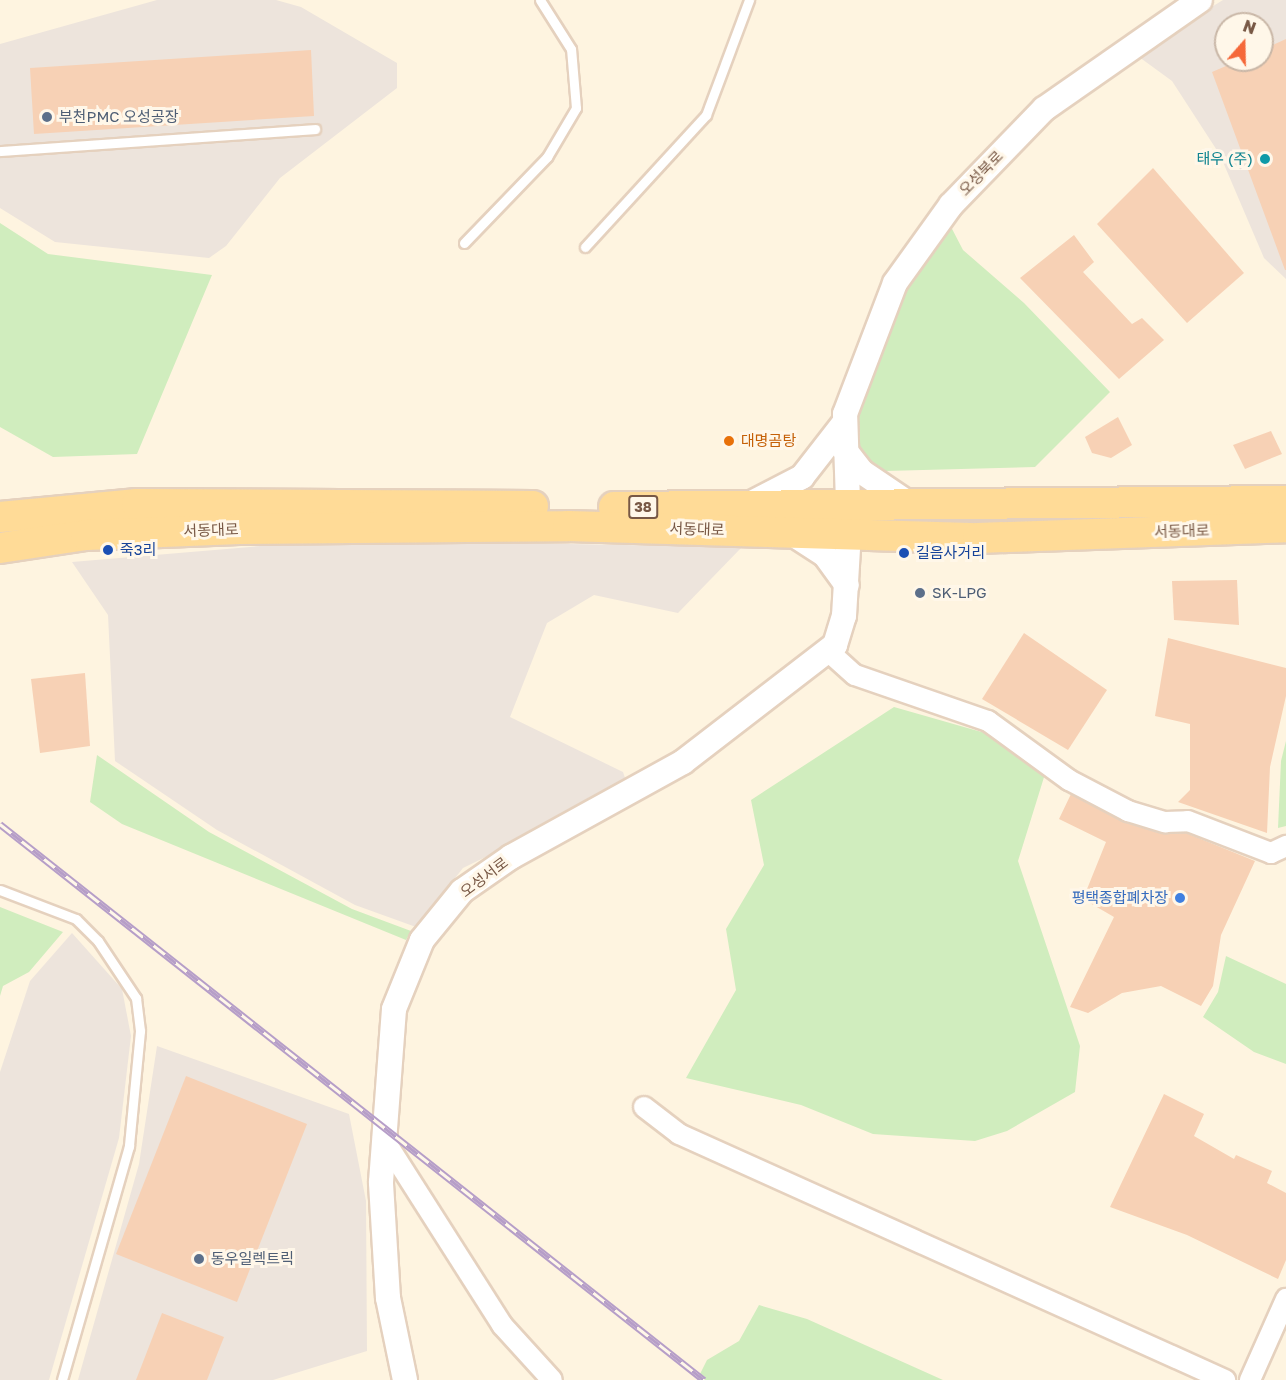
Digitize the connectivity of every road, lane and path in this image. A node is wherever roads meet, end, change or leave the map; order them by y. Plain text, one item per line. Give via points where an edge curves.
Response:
1 (540, 0) edge
2 (749, 0) edge
3 (1200, 0) edge
4 (315, 129) dead end
5 (0, 151) edge
6 (464, 243) dead end
7 (585, 247) dead end
8 (844, 418) junction
9 (844, 449) junction
10 (1286, 501) edge
11 (848, 502) junction
12 (747, 506) junction
13 (913, 506) junction
14 (0, 517) edge
15 (1286, 527) edge
16 (789, 531) junction
17 (849, 532) junction
18 (0, 548) edge
19 (847, 585) junction
20 (828, 651) junction
21 (1286, 846) edge
22 (0, 890) edge
23 (644, 1107) dead end
24 (383, 1138) junction
25 (1286, 1299) edge
26 (62, 1380) edge
27 (405, 1380) edge
28 (552, 1380) edge
29 (1225, 1380) edge
30 (1250, 1380) edge

1 - 6 lane via 571,49 576,108 547,157
2 - 7 lane via 706,115
3 - 8 street, 오성북로 via 1044,109 951,205 895,283
4 - 5 lane
8 - 9 street, 오성서로
8 - 12 street via 802,477
9 - 11 street, 오성서로
9 - 13 street via 869,478
10 - 13 main road, 서동대로 / 38
11 - 12 main road, 서동대로 / 38
11 - 13 main road, 서동대로 / 38
11 - 17 street, 오성서로
12 - 14 main road, 서동대로 / 38 via 138,504
15 - 17 main road, 서동대로 / 38 via 978,538
16 - 17 main road, 서동대로 / 38
16 - 18 main road, 서동대로 / 38 via 568,526 239,529 86,535
16 - 19 street via 820,550
17 - 19 street, 오성서로
19 - 20 street, 오성서로 via 841,633
20 - 21 street via 855,675 988,721 1069,780 1128,811 1165,822 1188,821 1271,853
20 - 24 street, 오성서로 via 682,762 511,857 462,891 422,940 394,1009
22 - 26 lane via 76,919 98,941 136,998 140,1031 129,1146
23 - 29 street via 679,1134
24 - 27 street, 오성서로 via 388,1298
24 - 28 street via 502,1325
25 - 30 street

